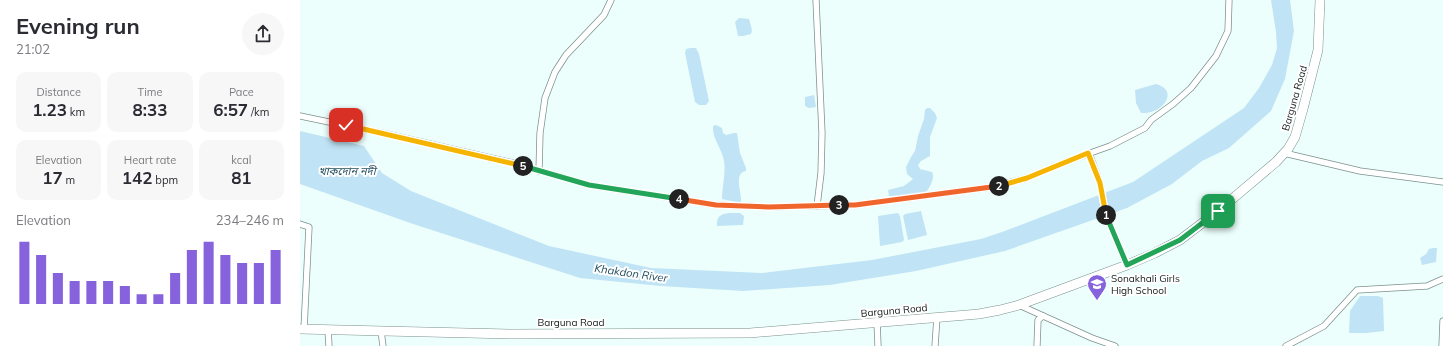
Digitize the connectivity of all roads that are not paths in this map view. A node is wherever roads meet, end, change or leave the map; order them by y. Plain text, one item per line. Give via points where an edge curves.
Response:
1 (611, 0) edge
2 (816, 0) edge
3 (1229, 0) edge
4 (1320, 0) edge
5 (300, 116) edge
6 (1088, 153) junction
7 (1284, 153) junction
8 (539, 171) junction
9 (1443, 182) edge
10 (817, 206) junction
11 (300, 224) edge
12 (1127, 265) junction
13 (1443, 279) edge
14 (1020, 305) junction
15 (1043, 316) junction
16 (937, 317) junction
17 (1443, 321) edge
18 (877, 322) junction
19 (302, 329) edge
20 (328, 330) junction
21 (381, 331) junction
22 (329, 346) edge
23 (382, 346) edge
24 (878, 346) edge
25 (935, 346) edge
26 (1037, 346) edge
27 (1115, 346) edge
28 (1286, 346) edge
29 (1442, 346) edge

1 - 8 street via 604,15 566,55 555,72 545,98 540,133
2 - 10 street via 822,133
3 - 6 street via 1228,31 1216,56 1191,88 1144,128 1110,146
4 - 7 main road, Barguna Road via 1318,50 1295,136
5 - 8 street
6 - 10 street via 1027,178 992,187 855,205
6 - 12 street via 1100,183 1107,217
7 - 9 street via 1360,171
7 - 12 main road, Barguna Road via 1218,211 1180,240
8 - 10 street via 589,185 716,205
11 - 19 street via 310,227
12 - 14 main road, Barguna Road
13 - 28 street via 1427,286 1357,290 1324,326
14 - 15 street
14 - 16 main road, Barguna Road via 979,314
15 - 26 street via 1038,320
15 - 27 street
16 - 18 main road, Barguna Road
16 - 25 street
17 - 29 street
18 - 21 main road, Barguna Road via 750,333 512,334
18 - 24 street
19 - 20 main road, Barguna Road
20 - 21 main road, Barguna Road
20 - 22 street
21 - 23 street

